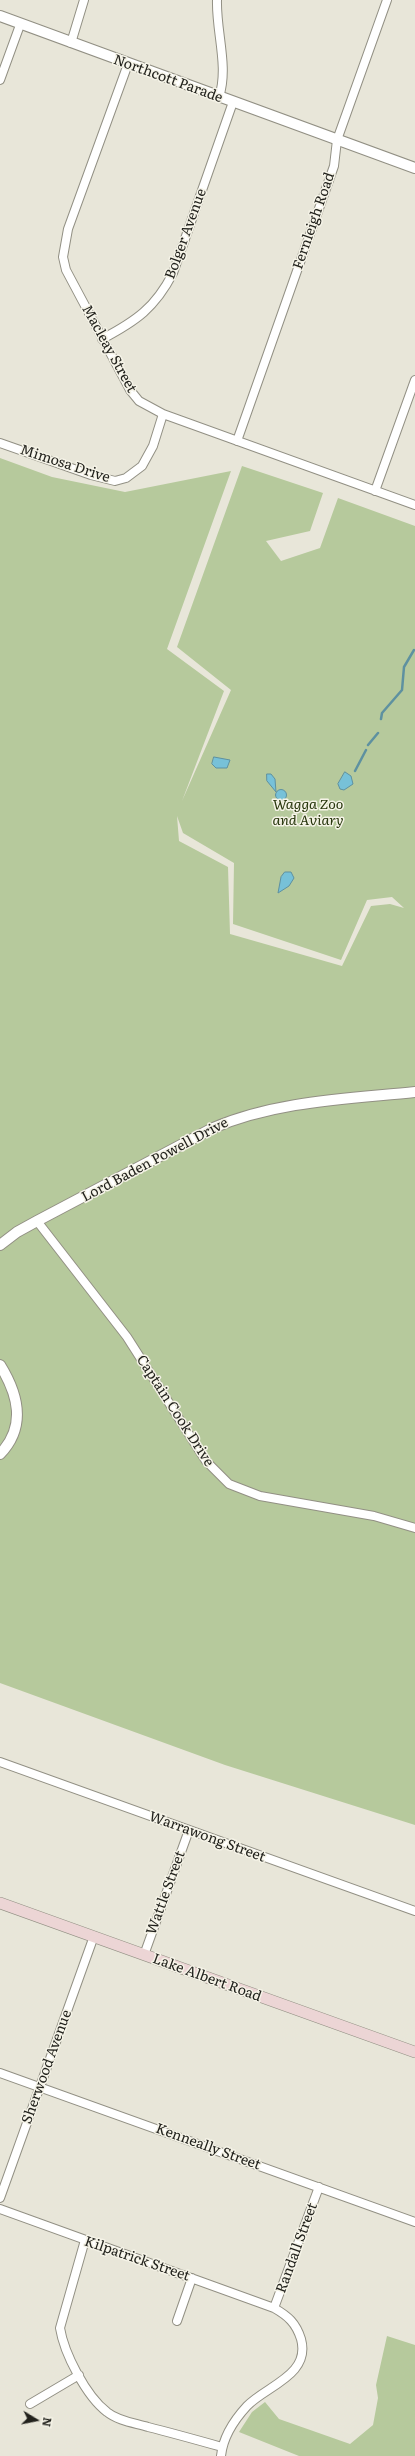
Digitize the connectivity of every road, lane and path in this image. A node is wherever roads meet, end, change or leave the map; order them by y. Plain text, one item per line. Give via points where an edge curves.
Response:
1 (84, 0) edge
2 (218, 0) edge
3 (387, 0) edge
4 (0, 16) edge
5 (20, 25) junction
6 (71, 43) junction
7 (128, 64) junction
8 (0, 80) edge
9 (219, 97) junction
10 (233, 102) junction
11 (337, 140) junction
12 (415, 168) edge
13 (102, 339) junction
14 (415, 380) edge
15 (163, 414) junction
16 (237, 441) junction
17 (0, 443) edge
18 (375, 491) junction
19 (415, 505) edge
20 (415, 1092) edge
21 (37, 1221) junction
22 (0, 1245) edge
23 (0, 1365) edge
24 (0, 1454) edge
25 (415, 1528) edge
26 (0, 1762) edge
27 (189, 1830) junction
28 (0, 1904) edge
29 (415, 1911) edge
30 (94, 1936) junction
31 (144, 1955) junction
32 (415, 2052) edge
33 (0, 2073) edge
34 (39, 2087) junction
35 (319, 2187) junction
36 (0, 2198) edge
37 (0, 2210) edge
38 (415, 2222) edge
39 (85, 2240) junction
40 (192, 2278) junction
41 (274, 2308) junction
42 (177, 2321) dead end
43 (79, 2375) junction
44 (30, 2404) dead end
45 (222, 2447) junction
46 (220, 2456) edge

1 - 6 street
2 - 9 street via 218,36 224,70 224,84
3 - 11 street, Fernleigh Road
4 - 5 street, Northcott Parade
5 - 6 street, Northcott Parade
5 - 8 street
6 - 7 street, Northcott Parade
7 - 9 street, Northcott Parade
7 - 13 street, Macleay Street via 64,242 63,257 66,270
9 - 10 street, Northcott Parade
10 - 11 street, Northcott Parade
10 - 13 street, Bolger Avenue via 173,273 144,314
11 - 12 street, Northcott Parade
11 - 16 street, Fernleigh Road via 334,166
13 - 15 street, Macleay Street via 130,390 139,401
14 - 18 street
15 - 16 street, Macleay Street
15 - 17 street, Mimosa Drive via 153,446 142,466 126,478 115,481 96,477
16 - 18 street, Macleay Street
18 - 19 street, Macleay Street
20 - 21 street, Lord Baden Powell Drive via 294,1105 239,1116
21 - 22 street, Lord Baden Powell Drive
21 - 25 street, Captain Cook Drive via 127,1337 206,1461 229,1484 260,1496 374,1516
23 - 24 street via 14,1390 18,1415 10,1441
26 - 27 street, Warrawong Street
27 - 29 street, Warrawong Street
27 - 31 street, Wattle Street
28 - 30 main road, Lake Albert Road
30 - 31 main road, Lake Albert Road
30 - 34 street, Sherwood Avenue
31 - 32 main road, Lake Albert Road
33 - 34 street, Kenneally Street
34 - 35 street, Kenneally Street
34 - 36 street, Sherwood Avenue
35 - 38 street, Kenneally Street
35 - 41 street, Randall Street
37 - 39 street, Kilpatrick Street
39 - 40 street, Kilpatrick Street
39 - 43 street via 60,2328 62,2343
40 - 41 street, Kilpatrick Street
40 - 42 street
41 - 45 street, Kilpatrick Street via 286,2315 298,2331 302,2344 301,2356 296,2368 286,2378 248,2405
43 - 44 street
43 - 45 street via 97,2403 108,2413 124,2420
45 - 46 street, Kilpatrick Street

